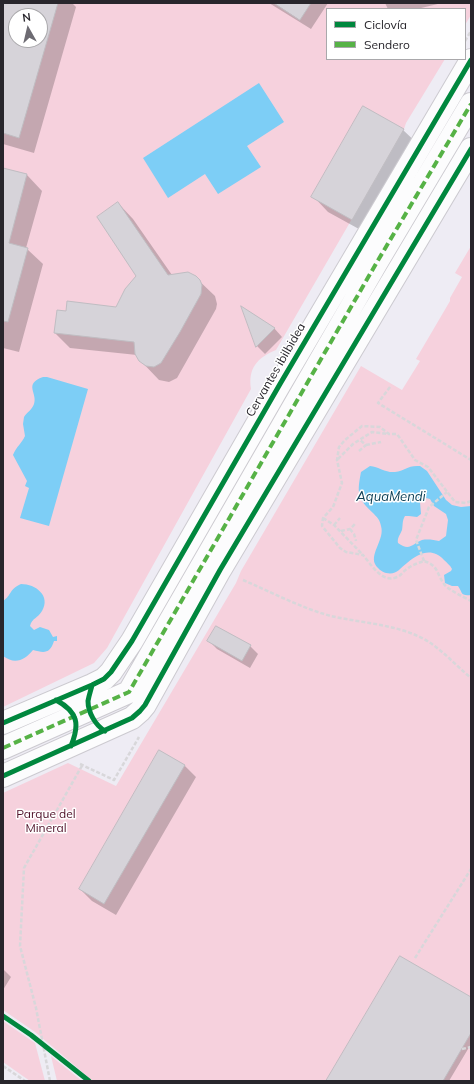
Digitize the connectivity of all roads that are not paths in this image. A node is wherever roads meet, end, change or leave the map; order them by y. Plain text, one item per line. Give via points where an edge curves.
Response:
1 (471, 60) edge
2 (471, 104) edge
3 (471, 149) edge
4 (92, 685) junction
5 (137, 698) junction
6 (56, 700) junction
7 (82, 713) junction
8 (3, 723) edge
9 (102, 732) junction
10 (71, 746) junction
11 (3, 748) edge
12 (3, 776) edge

1 - 4 street, Cervantes ibilbidea via 132,641 111,672
2 - 5 street via 377,262
3 - 5 street via 228,557
4 - 6 street, Cervantes ibilbidea
4 - 7 street
5 - 7 street
5 - 9 street via 140,711 132,718
6 - 7 street
6 - 8 street, Cervantes ibilbidea
7 - 9 street via 99,726
7 - 10 street
7 - 11 street
9 - 10 street
10 - 12 street

